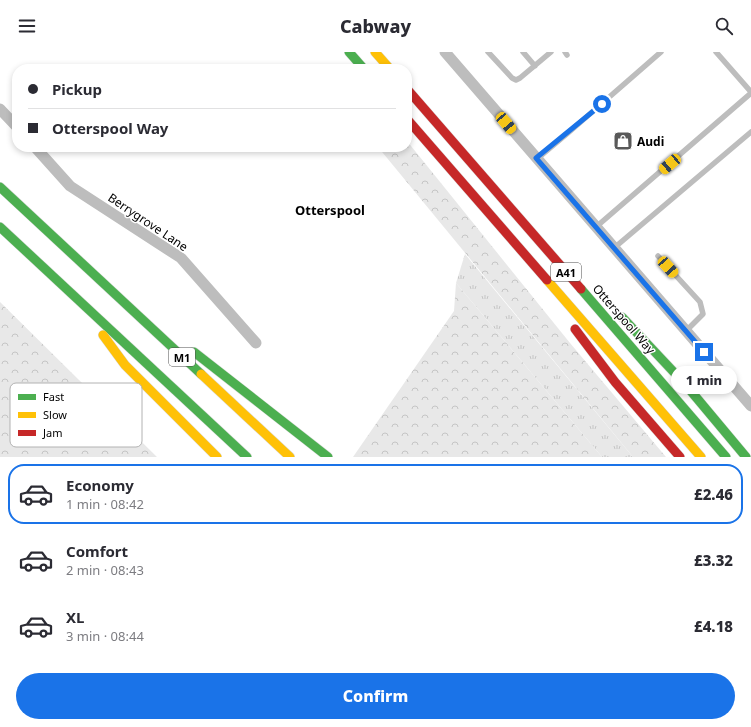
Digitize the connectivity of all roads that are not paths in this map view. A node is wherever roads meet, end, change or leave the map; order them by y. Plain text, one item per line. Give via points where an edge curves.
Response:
1 (349, 52) edge
2 (375, 52) edge
3 (445, 52) edge
4 (488, 52) edge
5 (523, 52) edge
6 (551, 52) edge
7 (661, 52) edge
8 (716, 52) edge
9 (360, 64) edge
10 (386, 64) edge
11 (535, 66) junction
12 (751, 92) edge
13 (412, 94) edge
14 (422, 105) junction
15 (0, 109) edge
16 (12, 122) edge
17 (412, 125) edge
18 (751, 132) edge
19 (39, 152) edge
20 (536, 158) junction
21 (0, 187) edge
22 (0, 227) edge
23 (596, 227) junction
24 (514, 242) junction
25 (614, 248) junction
26 (558, 249) dead end
27 (658, 256) dead end
28 (75, 257) junction
29 (69, 291) junction
30 (617, 311) dead end
31 (168, 330) dead end
32 (686, 330) junction
33 (256, 343) dead end
34 (186, 345) dead end
35 (751, 406) edge
36 (217, 457) edge
37 (247, 457) edge
38 (290, 457) edge
39 (328, 457) edge
40 (680, 457) edge
41 (701, 457) edge
42 (726, 457) edge
43 (746, 457) edge

1 - 9 highway
2 - 10 highway
3 - 20 street
4 - 11 lane via 516,80
5 - 11 lane
6 - 11 lane
7 - 20 lane
8 - 12 lane
12 - 23 lane
13 - 14 highway, Otterspool Way / A41
14 - 26 highway
14 - 42 highway, Otterspool Way / A41
15 - 16 street
17 - 24 highway, A41
18 - 25 lane
19 - 33 street, Berrygrove Lane via 70,186 181,258
20 - 23 street
21 - 28 highway, M1
22 - 29 highway, M1
23 - 25 street
24 - 40 highway via 585,344
24 - 41 highway, A41
25 - 32 street
27 - 32 lane via 700,302 703,314
28 - 31 highway, M1
28 - 38 highway, M1
29 - 36 highway, M1 via 125,365
29 - 37 highway, M1
30 - 43 highway via 685,384
32 - 35 street
34 - 39 highway, M1

